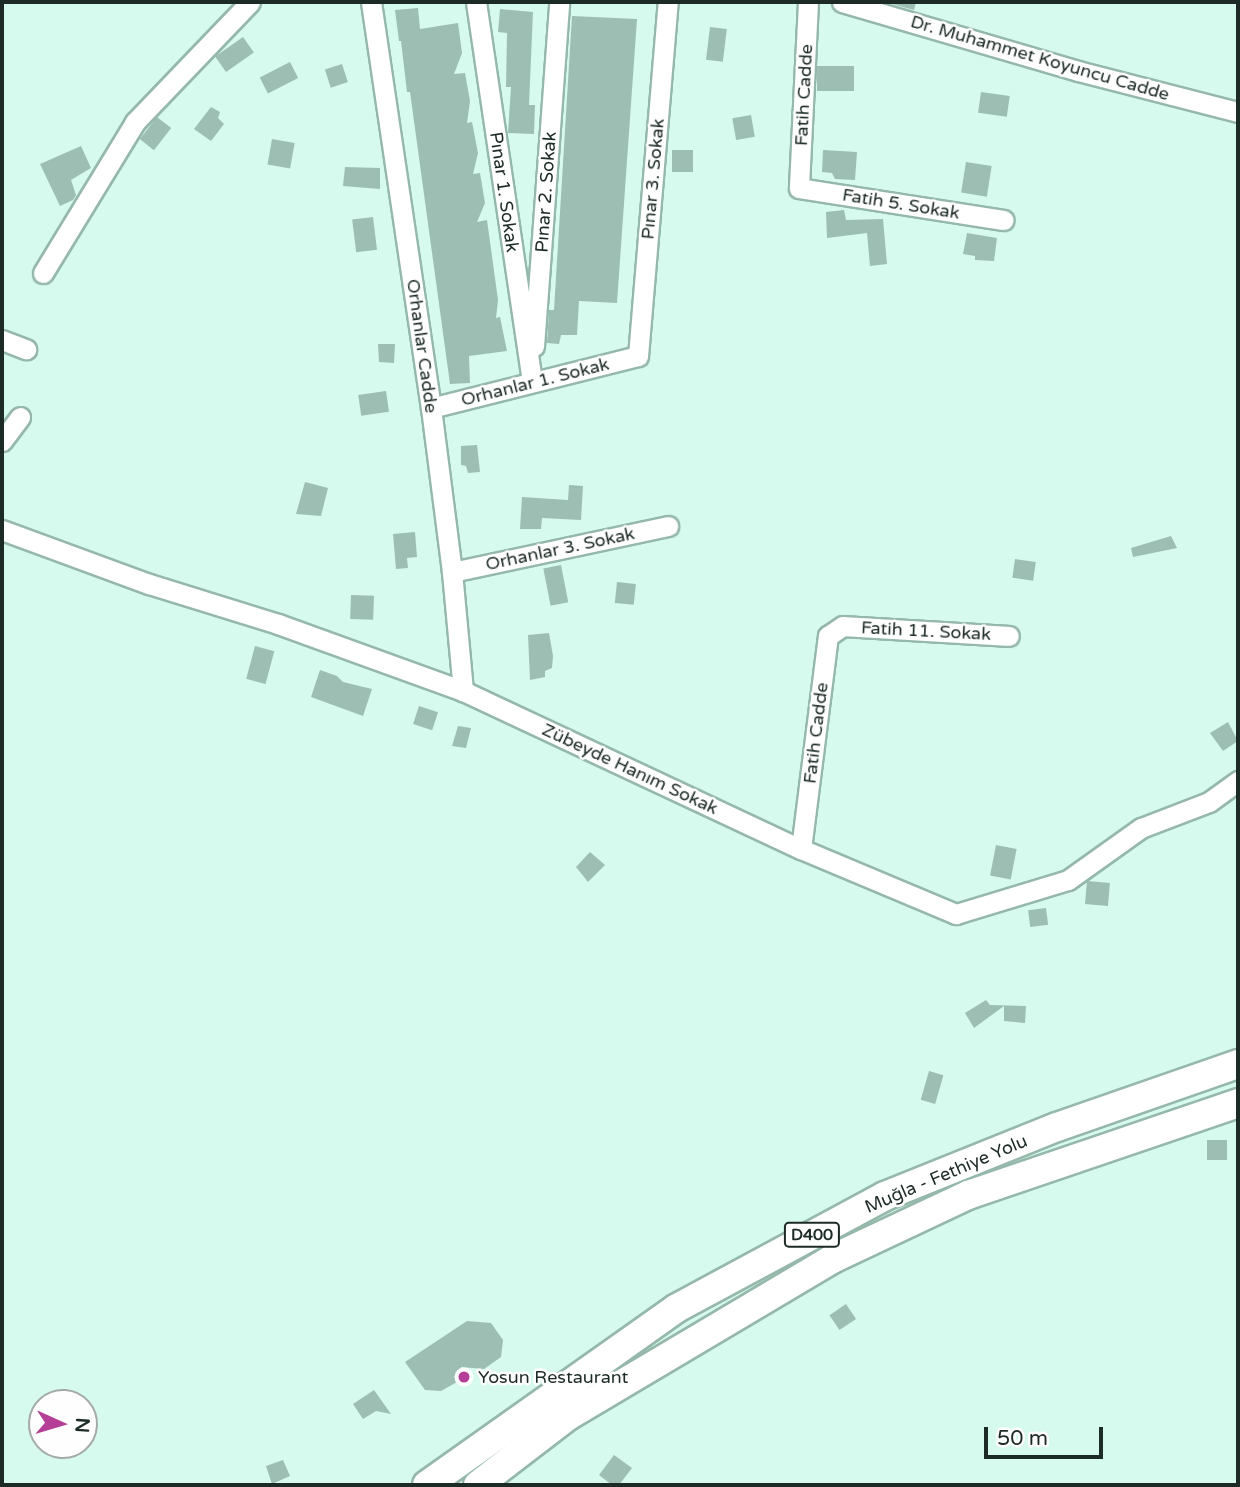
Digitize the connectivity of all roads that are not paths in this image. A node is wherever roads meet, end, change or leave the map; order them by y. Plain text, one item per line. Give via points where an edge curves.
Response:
1 (250, 2) edge
2 (371, 2) edge
3 (476, 2) edge
4 (559, 2) edge
5 (668, 2) edge
6 (808, 2) edge
7 (842, 2) edge
8 (1238, 112) edge
9 (799, 188) joint
10 (1004, 220) dead end
11 (43, 274) dead end
12 (2, 340) edge
13 (26, 349) dead end
14 (638, 356) joint
15 (532, 382) junction
16 (431, 408) junction
17 (20, 417) dead end
18 (2, 441) edge
19 (668, 526) dead end
20 (2, 530) edge
21 (452, 572) junction
22 (843, 626) joint
23 (1009, 636) dead end
24 (463, 691) junction
25 (1238, 781) edge
26 (801, 849) junction
27 (1238, 1064) edge
28 (1238, 1103) edge
29 (427, 1485) edge
30 (478, 1485) edge

1 - 11 street via 135,122
2 - 16 street, Orhanlar Cadde
3 - 15 street, Pınar 1. Sokak
4 - 15 street, Pınar 2. Sokak
5 - 14 street, Pınar 3. Sokak
6 - 9 street, Fatih Cadde
7 - 8 street, Dr. Muhammet Koyuncu Cadde via 1077,71
9 - 10 street, Fatih 5. Sokak
12 - 13 street
14 - 15 street, Orhanlar 1. Sokak
15 - 16 street, Orhanlar 1. Sokak
16 - 21 street, Orhanlar Cadde
17 - 18 street
19 - 21 street, Orhanlar 3. Sokak
20 - 24 street, Zübeyde Hanım Sokak
21 - 24 street, Orhanlar Cadde
22 - 23 street, Fatih 11. Sokak
22 - 26 street, Fatih Cadde via 828,636
24 - 26 street, Zübeyde Hanım Sokak
25 - 26 street, Zübeyde Hanım Sokak via 1209,802 1141,828 1068,880 956,914
27 - 29 highway, Muğla - Fethiye Yolu / D400 via 1057,1127 885,1196 677,1308
28 - 30 highway, Muğla - Fethiye Yolu / D400 via 968,1195 832,1259 568,1416

